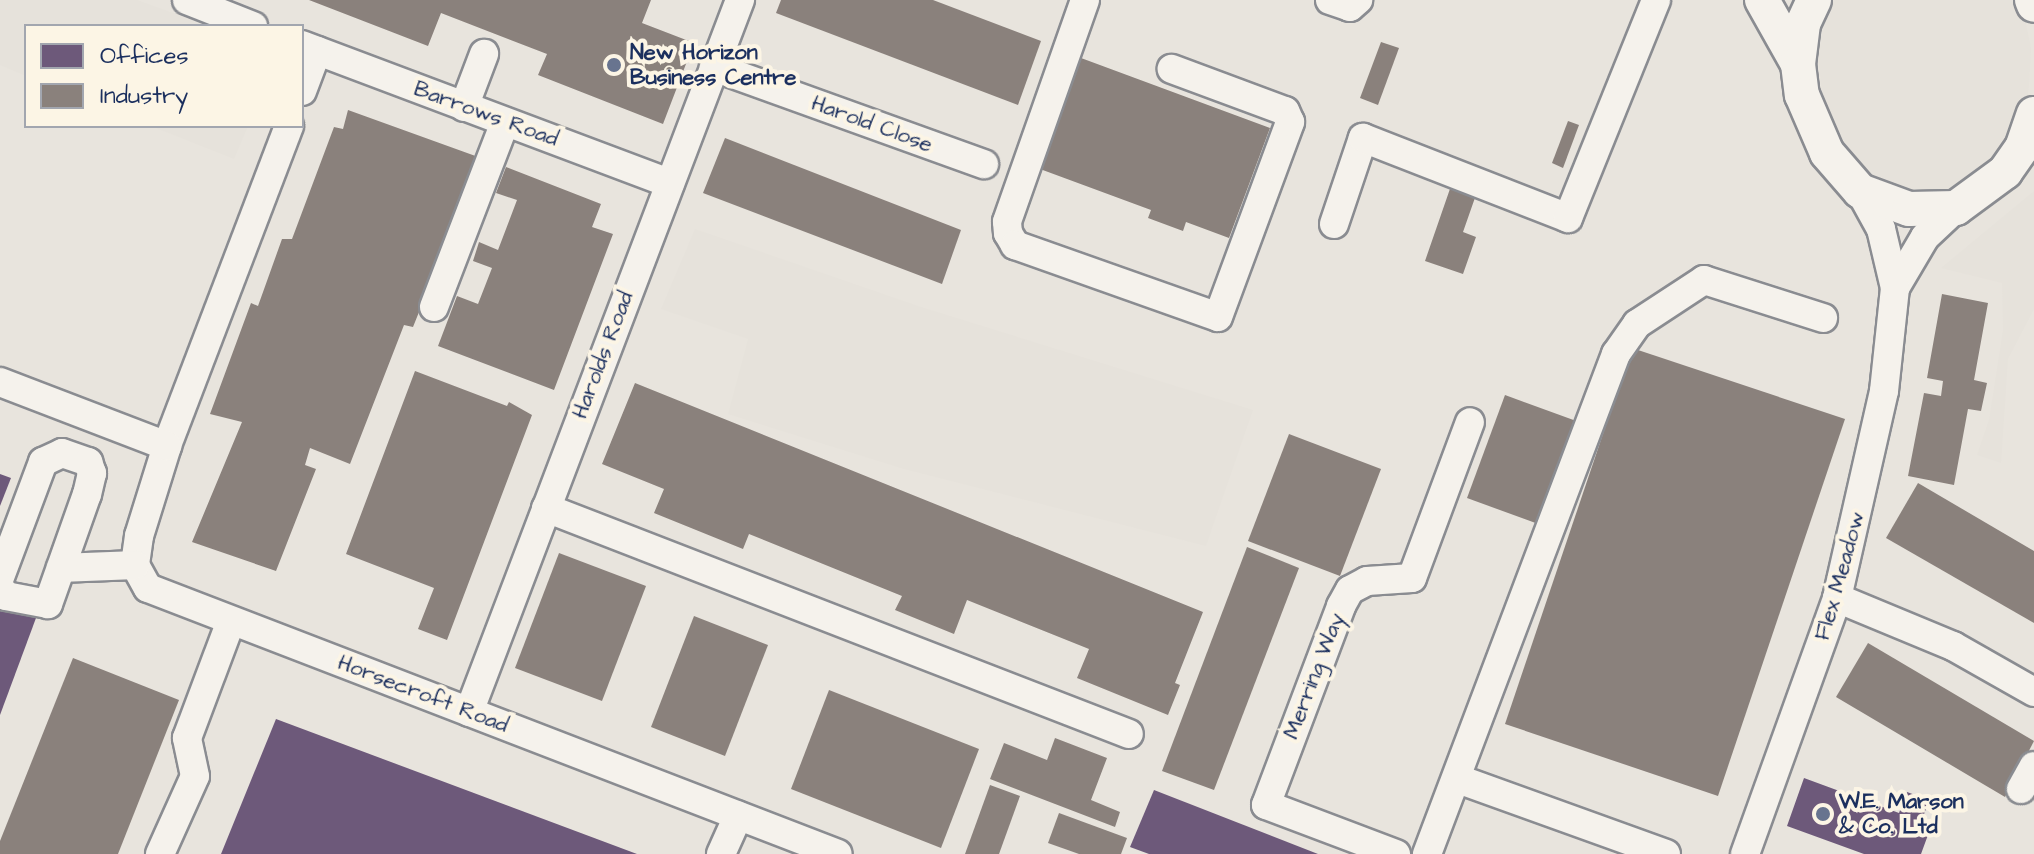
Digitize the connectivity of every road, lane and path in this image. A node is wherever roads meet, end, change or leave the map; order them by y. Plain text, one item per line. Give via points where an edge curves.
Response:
1 (187, 0) edge
2 (740, 0) edge
3 (1085, 0) edge
4 (1330, 0) edge
5 (1358, 0) edge
6 (1656, 0) edge
7 (1762, 0) edge
8 (1814, 0) edge
9 (248, 24) edge
10 (309, 48) edge
11 (484, 54) dead end
12 (1798, 64) junction
13 (714, 67) junction
14 (1172, 69) dead end
15 (304, 79) edge
16 (464, 107) junction
17 (2034, 114) edge
18 (505, 122) junction
19 (288, 128) edge
20 (2028, 150) edge
21 (984, 164) dead end
22 (670, 183) junction
23 (1860, 191) junction
24 (1956, 208) junction
25 (1334, 224) dead end
26 (1895, 288) junction
27 (434, 307) dead end
28 (1823, 318) dead end
29 (3, 388) edge
30 (1470, 422) dead end
31 (167, 446) junction
32 (546, 508) junction
33 (135, 565) junction
34 (61, 568) junction
35 (0, 577) edge
36 (0, 588) edge
37 (1837, 598) junction
38 (231, 621) junction
39 (2034, 692) edge
40 (469, 712) junction
41 (1129, 734) dead end
42 (1458, 779) junction
43 (738, 816) junction
44 (796, 847) edge
45 (160, 854) edge
46 (721, 854) edge
47 (838, 854) edge
48 (1396, 854) edge
49 (1427, 854) edge
50 (1666, 854) edge
51 (1745, 854) edge

1 - 9 street
2 - 13 street, Harolds Road
3 - 14 street via 1007,222 1008,233 1015,245 1218,317 1290,122 1285,111
4 - 5 street via 1350,7
6 - 25 street via 1568,218 1363,138
7 - 12 main road
8 - 12 main road via 1803,24
10 - 15 street
10 - 16 street, Barrows Road
11 - 16 street
12 - 23 main road via 1814,128 1827,153
13 - 21 street, Harold Close
13 - 22 street, Harolds Road
16 - 18 street, Barrows Road
17 - 20 main road
18 - 22 street, Barrows Road
18 - 27 street
19 - 31 street
20 - 24 main road
22 - 32 street, Harolds Road
23 - 24 main road via 1909,209
23 - 26 street, Flex Meadow via 1881,229
24 - 26 street, Flex Meadow via 1925,237
26 - 37 street, Flex Meadow via 1884,391
28 - 42 street via 1704,280 1637,324 1616,354
29 - 31 street
30 - 48 street, Merring Way via 1412,578 1367,581 1350,590 1341,606 1266,805
31 - 33 street
32 - 40 street, Harolds Road
32 - 41 street
33 - 34 street
33 - 38 street, Horsecroft Road via 148,588
34 - 35 street via 92,473 88,462 62,453 43,462
34 - 36 street via 48,604 6,596
37 - 39 street via 1953,646
37 - 51 street, Flex Meadow
38 - 40 street, Horsecroft Road
38 - 45 street via 187,738 195,776
40 - 43 street, Horsecroft Road
42 - 49 street
42 - 50 street
43 - 44 street, Horsecroft Road
43 - 46 street
44 - 47 street, Horsecroft Road

